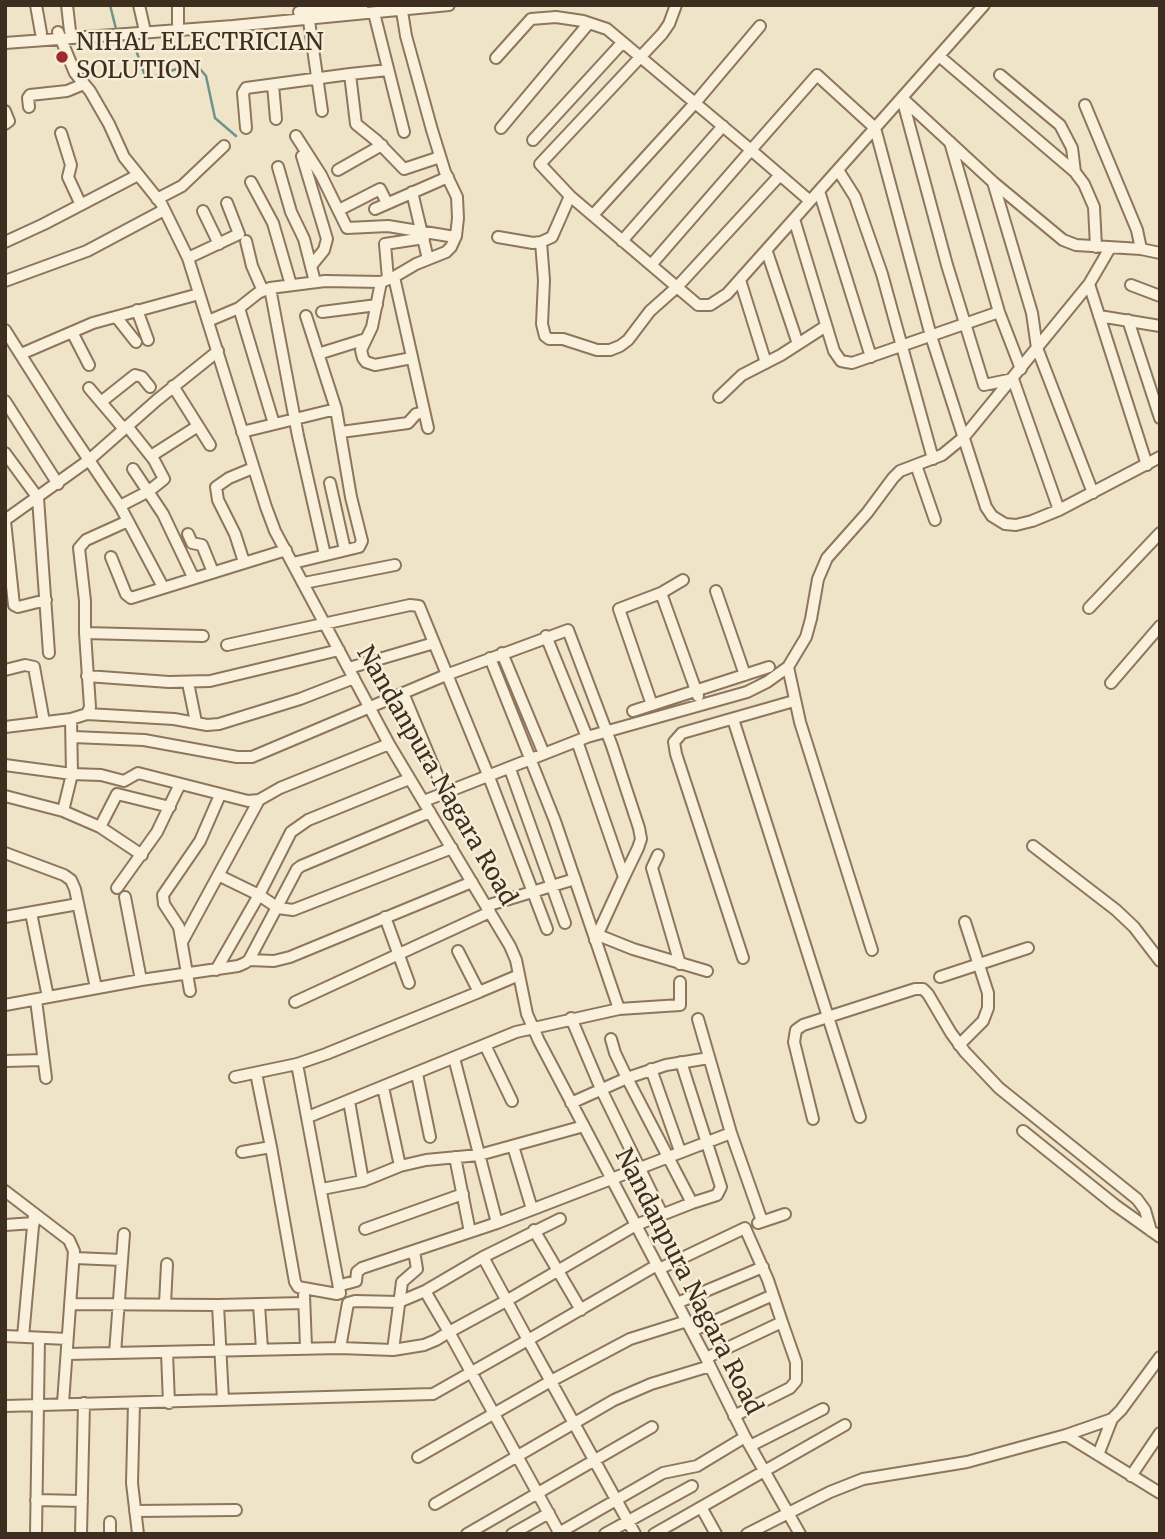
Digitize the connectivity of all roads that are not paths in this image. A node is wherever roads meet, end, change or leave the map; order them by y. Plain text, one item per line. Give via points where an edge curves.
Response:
1 (36, 5) edge
2 (68, 5) edge
3 (139, 5) edge
4 (178, 5) edge
5 (363, 5) edge
6 (449, 5) edge
7 (676, 5) edge
8 (984, 5) edge
9 (401, 8) edge
10 (374, 13) junction
11 (308, 15) junction
12 (589, 23) junction
13 (178, 24) junction
14 (760, 26) dead end
15 (144, 27) junction
16 (70, 31) junction
17 (127, 31) junction
18 (108, 32) junction
19 (41, 33) junction
20 (59, 35) junction
21 (5, 36) edge
22 (5, 43) edge
23 (622, 43) junction
24 (939, 56) junction
25 (639, 57) junction
26 (496, 58) dead end
27 (388, 70) junction
28 (350, 74) junction
29 (1000, 75) dead end
30 (317, 80) junction
31 (84, 85) junction
32 (273, 85) junction
33 (902, 98) junction
34 (695, 103) junction
35 (1085, 105) dead end
36 (29, 107) dead end
37 (5, 111) edge
38 (322, 111) dead end
39 (276, 119) dead end
40 (5, 124) edge
41 (723, 126) junction
42 (246, 128) dead end
43 (501, 128) dead end
44 (875, 128) junction
45 (61, 132) dead end
46 (404, 132) dead end
47 (296, 136) dead end
48 (533, 140) dead end
49 (950, 142) junction
50 (382, 145) junction
51 (224, 146) dead end
52 (751, 149) junction
53 (302, 156) dead end
54 (440, 157) junction
55 (278, 167) dead end
56 (338, 170) dead end
57 (838, 170) junction
58 (1075, 173) junction
59 (138, 175) junction
60 (780, 175) junction
61 (447, 177) junction
62 (251, 182) dead end
63 (993, 182) junction
64 (819, 191) junction
65 (412, 192) junction
66 (570, 196) junction
67 (157, 199) junction
68 (810, 201) junction
69 (227, 203) dead end
70 (387, 203) junction
71 (81, 205) junction
72 (374, 209) dead end
73 (164, 210) junction
74 (203, 211) dead end
75 (339, 211) junction
76 (593, 215) junction
77 (794, 219) junction
78 (423, 234) junction
79 (455, 237) junction
80 (498, 237) dead end
81 (246, 241) dead end
82 (622, 241) junction
83 (5, 242) edge
84 (541, 242) junction
85 (219, 244) junction
86 (1096, 247) junction
87 (1110, 248) junction
88 (1140, 249) junction
89 (766, 252) junction
90 (1160, 253) edge
91 (188, 258) junction
92 (428, 258) junction
93 (651, 265) junction
94 (311, 266) junction
95 (388, 279) junction
96 (740, 280) junction
97 (5, 281) edge
98 (315, 282) junction
99 (1089, 284) junction
100 (290, 285) junction
101 (1131, 285) dead end
102 (677, 287) junction
103 (266, 289) junction
104 (199, 294) junction
105 (1160, 296) edge
106 (377, 305) junction
107 (239, 308) junction
108 (137, 310) junction
109 (322, 312) dead end
110 (999, 312) junction
111 (306, 316) dead end
112 (1099, 316) junction
113 (117, 318) junction
114 (1128, 320) junction
115 (208, 321) junction
116 (964, 324) junction
117 (826, 326) junction
118 (1159, 326) edge
119 (5, 330) edge
120 (72, 332) junction
121 (931, 336) junction
122 (366, 339) junction
123 (798, 344) junction
124 (901, 346) junction
125 (1037, 348) junction
126 (218, 351) junction
127 (21, 354) junction
128 (318, 354) junction
129 (871, 356) junction
130 (412, 358) junction
131 (766, 363) junction
132 (89, 365) dead end
133 (1021, 369) junction
134 (1013, 379) junction
135 (984, 385) junction
136 (150, 387) dead end
137 (173, 387) junction
138 (89, 388) dead end
139 (719, 397) dead end
140 (5, 401) edge
141 (101, 402) junction
142 (989, 406) junction
143 (336, 409) junction
144 (424, 412) junction
145 (1160, 418) edge
146 (294, 419) junction
147 (274, 424) junction
148 (198, 426) junction
149 (125, 427) junction
150 (429, 428) dead end
151 (242, 432) junction
152 (341, 432) junction
153 (964, 437) junction
154 (210, 445) dead end
155 (5, 453) edge
156 (151, 456) junction
157 (1160, 457) edge
158 (933, 459) junction
159 (89, 460) junction
160 (916, 465) junction
161 (1147, 465) junction
162 (133, 468) dead end
163 (253, 468) junction
164 (330, 483) dead end
165 (58, 484) junction
166 (149, 491) junction
167 (1093, 492) junction
168 (38, 498) junction
169 (120, 506) junction
170 (1059, 510) junction
171 (935, 520) dead end
172 (5, 521) edge
173 (128, 521) junction
174 (1160, 533) edge
175 (188, 534) dead end
176 (286, 550) junction
177 (345, 550) junction
178 (326, 555) junction
179 (111, 557) dead end
180 (244, 562) junction
181 (293, 564) junction
182 (395, 565) dead end
183 (213, 572) junction
184 (193, 578) junction
185 (683, 580) dead end
186 (304, 583) junction
187 (163, 587) junction
188 (716, 591) dead end
189 (661, 593) junction
190 (46, 600) junction
191 (1089, 608) dead end
192 (325, 623) junction
193 (1160, 626) edge
194 (85, 633) junction
195 (203, 636) dead end
196 (545, 636) junction
197 (434, 643) junction
198 (227, 645) dead end
199 (339, 650) junction
200 (49, 653) dead end
201 (502, 653) junction
202 (490, 658) junction
203 (769, 667) dead end
204 (788, 667) junction
205 (6, 668) edge
206 (351, 673) junction
207 (446, 675) junction
208 (745, 675) junction
209 (87, 676) junction
210 (1111, 682) dead end
211 (188, 683) junction
212 (696, 691) junction
213 (403, 693) junction
214 (794, 701) junction
215 (652, 705) junction
216 (701, 705) junction
217 (369, 707) junction
218 (633, 711) dead end
219 (87, 714) junction
220 (71, 719) junction
221 (733, 719) junction
222 (44, 722) junction
223 (196, 722) junction
224 (5, 727) edge
225 (606, 731) junction
226 (73, 737) junction
227 (582, 739) junction
228 (389, 744) junction
229 (544, 754) junction
230 (531, 759) junction
231 (5, 765) edge
232 (510, 769) junction
233 (72, 774) junction
234 (489, 777) junction
235 (409, 779) junction
236 (180, 784) junction
237 (446, 794) junction
238 (220, 795) junction
239 (5, 796) edge
240 (259, 800) junction
241 (424, 801) junction
242 (170, 807) junction
243 (63, 811) junction
244 (430, 812) junction
245 (100, 827) junction
246 (1033, 846) dead end
247 (452, 848) junction
248 (5, 853) edge
249 (142, 855) junction
250 (658, 855) dead end
251 (220, 876) junction
252 (624, 877) junction
253 (575, 879) junction
254 (472, 882) junction
255 (552, 885) junction
256 (117, 888) dead end
257 (533, 890) junction
258 (259, 895) junction
259 (125, 897) dead end
260 (78, 904) junction
261 (278, 908) junction
262 (488, 909) junction
263 (31, 913) junction
264 (5, 917) edge
265 (385, 917) junction
266 (965, 922) dead end
267 (565, 923) dead end
268 (547, 929) dead end
269 (596, 937) junction
270 (182, 942) junction
271 (1028, 948) dead end
272 (872, 950) dead end
273 (458, 951) dead end
274 (399, 954) junction
275 (743, 958) dead end
276 (249, 960) junction
277 (1160, 961) edge
278 (680, 964) junction
279 (979, 965) junction
280 (216, 970) junction
281 (707, 971) dead end
282 (187, 974) junction
283 (519, 975) junction
284 (940, 977) dead end
285 (141, 980) junction
286 (680, 982) dead end
287 (409, 983) dead end
288 (96, 988) junction
289 (190, 991) dead end
290 (479, 992) junction
291 (42, 998) junction
292 (295, 1002) dead end
293 (5, 1005) edge
294 (619, 1009) junction
295 (571, 1018) junction
296 (828, 1018) junction
297 (698, 1019) dead end
298 (533, 1027) junction
299 (611, 1039) dead end
300 (485, 1045) junction
301 (959, 1045) junction
302 (454, 1058) junction
303 (709, 1058) junction
304 (44, 1060) junction
305 (5, 1061) edge
306 (681, 1062) junction
307 (297, 1064) junction
308 (651, 1069) junction
309 (256, 1073) junction
310 (417, 1074) junction
311 (235, 1077) dead end
312 (46, 1078) dead end
313 (627, 1078) junction
314 (383, 1087) junction
315 (601, 1089) junction
316 (349, 1101) junction
317 (512, 1101) dead end
318 (571, 1102) junction
319 (308, 1117) junction
320 (860, 1117) dead end
321 (813, 1119) dead end
322 (584, 1126) junction
323 (1023, 1131) dead end
324 (731, 1133) junction
325 (430, 1137) dead end
326 (706, 1142) junction
327 (513, 1146) junction
328 (271, 1147) junction
329 (681, 1151) junction
330 (242, 1152) dead end
331 (479, 1155) junction
332 (666, 1156) junction
333 (455, 1157) junction
334 (400, 1166) junction
335 (638, 1168) junction
336 (610, 1178) junction
337 (363, 1181) junction
338 (322, 1189) junction
339 (5, 1191) edge
340 (463, 1194) junction
341 (692, 1203) junction
342 (532, 1209) junction
343 (662, 1214) junction
344 (785, 1214) dead end
345 (34, 1219) junction
346 (561, 1219) dead end
347 (762, 1221) junction
348 (496, 1223) junction
349 (5, 1225) edge
350 (636, 1225) junction
351 (745, 1228) junction
352 (365, 1229) dead end
353 (534, 1230) junction
354 (470, 1232) junction
355 (124, 1234) dead end
356 (1156, 1234) edge
357 (414, 1251) junction
358 (482, 1257) junction
359 (75, 1258) junction
360 (122, 1260) junction
361 (167, 1264) dead end
362 (658, 1267) junction
363 (763, 1267) junction
364 (558, 1270) junction
365 (341, 1285) junction
366 (304, 1289) junction
367 (425, 1291) junction
368 (773, 1295) junction
369 (506, 1301) junction
370 (304, 1303) junction
371 (399, 1303) junction
372 (677, 1303) junction
373 (70, 1304) junction
374 (165, 1304) junction
375 (118, 1305) junction
376 (218, 1305) junction
377 (259, 1305) junction
378 (581, 1310) junction
379 (782, 1322) junction
380 (689, 1326) junction
381 (449, 1332) junction
382 (5, 1336) edge
383 (23, 1337) junction
384 (39, 1338) junction
385 (67, 1339) junction
386 (528, 1340) junction
387 (306, 1347) junction
388 (341, 1348) junction
389 (262, 1349) junction
390 (393, 1350) junction
391 (221, 1351) junction
392 (115, 1353) junction
393 (167, 1353) junction
394 (67, 1354) junction
395 (1160, 1357) edge
396 (708, 1362) junction
397 (471, 1374) junction
398 (551, 1381) junction
399 (223, 1400) junction
400 (63, 1403) junction
401 (84, 1403) junction
402 (169, 1403) junction
403 (134, 1404) junction
404 (38, 1405) junction
405 (5, 1406) edge
406 (822, 1409) dead end
407 (494, 1414) junction
408 (734, 1416) junction
409 (1112, 1419) junction
410 (573, 1424) junction
411 (845, 1425) dead end
412 (652, 1427) dead end
413 (1160, 1433) edge
414 (1066, 1435) junction
415 (748, 1442) junction
416 (1098, 1455) junction
417 (517, 1456) junction
418 (418, 1457) dead end
419 (596, 1462) junction
420 (764, 1472) junction
421 (1131, 1476) junction
422 (692, 1486) dead end
423 (537, 1492) junction
424 (1160, 1493) edge
425 (36, 1500) junction
426 (82, 1501) junction
427 (616, 1501) junction
428 (435, 1504) dead end
429 (701, 1507) junction
430 (236, 1510) dead end
431 (135, 1511) junction
432 (549, 1513) junction
433 (789, 1514) junction
434 (628, 1521) junction
435 (559, 1533) edge
436 (36, 1534) edge
437 (81, 1534) edge
438 (138, 1534) edge
439 (467, 1534) edge
440 (512, 1534) edge
441 (605, 1534) edge
442 (635, 1534) edge
443 (654, 1534) edge
444 (716, 1534) edge
445 (747, 1534) edge
446 (800, 1534) edge

1 - 19 street
2 - 16 street
3 - 15 street
4 - 13 street
5 - 11 street
6 - 9 street
7 - 25 street via 662,34
8 - 24 street
9 - 10 street
9 - 54 street
10 - 11 street
10 - 27 street
11 - 13 street
11 - 17 street
11 - 30 street
12 - 23 street via 607,29
12 - 26 street via 531,19
12 - 43 street
13 - 15 street
14 - 34 street
15 - 17 street
16 - 18 street
16 - 20 street
17 - 18 street
18 - 20 street
19 - 20 street
19 - 21 street
20 - 22 street
20 - 31 street, Nandanpura Nagara Road
23 - 25 street
23 - 48 street
24 - 33 street
24 - 58 street
25 - 34 street
25 - 66 street via 540,164
27 - 28 street
27 - 46 street
28 - 30 street
28 - 50 street via 356,124
29 - 58 street via 1060,125 1072,148
30 - 32 street
30 - 38 street
31 - 36 street via 30,95
31 - 59 street, Nandanpura Nagara Road
32 - 39 street
32 - 42 street via 243,91
33 - 44 street
33 - 49 street
33 - 116 street
34 - 41 street
34 - 76 street
35 - 88 street via 1137,230
37 - 40 street via 9,121
41 - 52 street
41 - 82 street
44 - 52 street via 817,75
44 - 57 street
44 - 121 street
45 - 71 street via 71,165 68,177
47 - 75 street
49 - 63 street
49 - 110 street
50 - 54 street via 404,169
50 - 56 street
51 - 67 street via 189,181
52 - 60 street
52 - 93 street
53 - 94 street via 327,239 327,246
54 - 61 street
55 - 94 street
57 - 64 street
57 - 124 street via 868,231
58 - 86 street via 1094,207
59 - 67 street, Nandanpura Nagara Road
59 - 71 street
60 - 68 street
60 - 102 street
61 - 65 street
61 - 79 street via 457,197
62 - 100 street via 273,223
63 - 86 street via 1063,240
63 - 125 street via 1032,313
64 - 68 street
64 - 129 street
65 - 70 street
65 - 78 street
66 - 76 street
66 - 84 street via 556,232
67 - 73 street, Nandanpura Nagara Road
68 - 77 street
69 - 85 street via 239,232
70 - 72 street
70 - 75 street via 380,189
71 - 83 street
73 - 91 street, Nandanpura Nagara Road
73 - 97 street via 87,251
74 - 85 street
75 - 78 street via 349,228 376,225
76 - 82 street
77 - 89 street
77 - 117 street
78 - 79 street
78 - 92 street
78 - 95 street via 385,244
79 - 92 street via 446,252
80 - 84 street
81 - 103 street via 252,266
82 - 93 street
84 - 102 street via 542,324 549,339 597,350 620,346
85 - 91 street
86 - 87 street
87 - 88 street
87 - 99 street
88 - 90 street
89 - 96 street
89 - 123 street
91 - 104 street, Nandanpura Nagara Road
92 - 95 street
93 - 102 street
94 - 98 street
95 - 98 street
95 - 106 street
95 - 130 street
96 - 102 street via 710,305 698,304
96 - 131 street
98 - 100 street
99 - 112 street
99 - 125 street
100 - 103 street
101 - 105 street
103 - 107 street
103 - 146 street
104 - 108 street
104 - 115 street, Nandanpura Nagara Road
106 - 109 street
106 - 122 street
107 - 115 street
107 - 147 street
108 - 113 street
108 - 113 street via 142,341
110 - 116 street
110 - 133 street
111 - 128 street
112 - 114 street
112 - 161 street
113 - 120 street
114 - 118 street
114 - 145 street
115 - 126 street, Nandanpura Nagara Road
116 - 121 street
116 - 135 street
117 - 123 street
117 - 129 street via 841,361 852,363
119 - 127 street
120 - 127 street
120 - 132 street
121 - 124 street
121 - 153 street
122 - 128 street
122 - 130 street via 361,350 366,362 375,365
123 - 131 street
124 - 129 street
124 - 158 street
125 - 133 street
125 - 167 street
126 - 137 street
126 - 151 street, Nandanpura Nagara Road
127 - 159 street
128 - 143 street
130 - 144 street
131 - 139 street via 742,375
133 - 134 street
134 - 135 street
134 - 142 street
134 - 170 street
135 - 142 street
136 - 141 street via 135,375
137 - 148 street
137 - 149 street
138 - 141 street
140 - 165 street
141 - 149 street
142 - 153 street
143 - 146 street
143 - 152 street
144 - 150 street
144 - 152 street via 408,423
146 - 147 street
146 - 178 street
147 - 151 street
148 - 154 street
148 - 156 street
149 - 156 street
149 - 159 street
151 - 163 street, Nandanpura Nagara Road
152 - 177 street via 362,541 359,547
153 - 158 street
153 - 170 street via 992,516 1016,525
155 - 168 street
156 - 166 street via 164,477
157 - 161 street
158 - 160 street
159 - 165 street
159 - 169 street
160 - 171 street
160 - 204 street via 893,478 827,558 806,637
161 - 167 street
162 - 166 street
163 - 176 street, Nandanpura Nagara Road
163 - 180 street via 216,488
164 - 177 street
165 - 168 street
166 - 169 street
166 - 184 street
167 - 170 street
168 - 172 street
168 - 190 street
169 - 173 street
172 - 190 street via 14,605
173 - 187 street
173 - 194 street via 86,540 79,548
174 - 191 street
175 - 183 street via 192,543 202,545
176 - 180 street
176 - 181 street, Nandanpura Nagara Road
177 - 178 street
178 - 181 street
179 - 187 street via 128,597
180 - 183 street
181 - 186 street, Nandanpura Nagara Road
182 - 186 street
183 - 184 street
184 - 187 street
185 - 189 street
186 - 192 street, Nandanpura Nagara Road
188 - 208 street
189 - 212 street
189 - 215 street via 619,609
190 - 200 street
192 - 197 street via 415,604
192 - 198 street
192 - 199 street, Nandanpura Nagara Road
193 - 210 street
194 - 195 street
194 - 209 street
196 - 201 street
196 - 225 street via 565,629 570,632
196 - 227 street
197 - 206 street
197 - 207 street
199 - 206 street, Nandanpura Nagara Road
199 - 211 street
201 - 202 street
201 - 229 street
202 - 207 street
202 - 230 street
203 - 208 street
204 - 214 street
204 - 216 street via 747,692
205 - 222 street via 34,667
206 - 217 street, Nandanpura Nagara Road
206 - 223 street via 300,699 219,724
207 - 213 street
207 - 234 street
208 - 212 street
209 - 211 street
209 - 219 street
211 - 223 street
212 - 215 street
212 - 216 street
213 - 217 street
213 - 237 street
214 - 221 street
214 - 272 street
215 - 218 street
216 - 225 street
217 - 226 street via 253,757 144,740
217 - 228 street, Nandanpura Nagara Road
219 - 220 street
219 - 223 street
220 - 222 street
220 - 226 street
221 - 275 street via 682,733 674,747
221 - 296 street
222 - 224 street
225 - 227 street
225 - 252 street via 641,839
226 - 233 street
227 - 229 street
227 - 252 street
228 - 235 street, Nandanpura Nagara Road
228 - 240 street
229 - 230 street
230 - 232 street
230 - 253 street
231 - 233 street
232 - 234 street
232 - 255 street
233 - 236 street via 124,782 138,773
233 - 243 street
234 - 237 street
234 - 257 street
235 - 241 street, Nandanpura Nagara Road
235 - 258 street via 298,825
236 - 238 street
236 - 242 street
237 - 241 street
238 - 240 street
238 - 270 street via 200,841 163,895
239 - 243 street
240 - 251 street
241 - 244 street, Nandanpura Nagara Road
242 - 245 street via 117,794
242 - 249 street
243 - 245 street
244 - 247 street, Nandanpura Nagara Road
244 - 261 street via 306,862 297,869
245 - 249 street
246 - 277 street via 1116,910
247 - 254 street, Nandanpura Nagara Road
247 - 261 street via 299,908
248 - 260 street via 64,875 71,880
249 - 256 street
250 - 278 street via 652,868
251 - 258 street
251 - 270 street
252 - 269 street
253 - 255 street
253 - 269 street
254 - 262 street, Nandanpura Nagara Road
254 - 265 street
255 - 257 street
255 - 267 street
257 - 262 street
257 - 268 street
258 - 261 street
258 - 280 street
259 - 285 street
260 - 263 street
260 - 288 street
261 - 276 street
262 - 274 street
262 - 283 street, Nandanpura Nagara Road via 510,946
263 - 264 street
263 - 291 street
265 - 274 street
265 - 276 street via 290,957
266 - 279 street
269 - 278 street
269 - 294 street
270 - 282 street
271 - 279 street
273 - 290 street
274 - 287 street
274 - 292 street
276 - 280 street via 238,967
278 - 281 street
279 - 284 street
279 - 301 street via 988,1008 983,1021
280 - 282 street
282 - 285 street
282 - 289 street
283 - 290 street
283 - 298 street, Nandanpura Nagara Road
285 - 288 street
286 - 294 street via 680,1004
288 - 291 street
290 - 307 street
291 - 293 street
291 - 304 street
294 - 295 street
295 - 298 street
295 - 315 street
296 - 301 street via 923,989
296 - 320 street
296 - 321 street via 803,1025 794,1035
297 - 303 street
298 - 300 street
298 - 318 street, Nandanpura Nagara Road
299 - 313 street
300 - 302 street
300 - 317 street
301 - 356 street via 999,1088 1137,1199
302 - 310 street
302 - 331 street
303 - 306 street
303 - 324 street
304 - 305 street
304 - 312 street
306 - 308 street
306 - 326 street
307 - 309 street
307 - 319 street
308 - 313 street
308 - 329 street
309 - 311 street
309 - 328 street
310 - 314 street
310 - 325 street
313 - 315 street
313 - 332 street
314 - 316 street
314 - 334 street
315 - 318 street
315 - 335 street
316 - 319 street
316 - 337 street
318 - 322 street, Nandanpura Nagara Road
319 - 338 street
322 - 327 street
322 - 336 street, Nandanpura Nagara Road
323 - 356 street
324 - 326 street
324 - 347 street
326 - 329 street
326 - 341 street via 720,1192
327 - 331 street
327 - 342 street
328 - 330 street
328 - 366 street via 295,1282
329 - 332 street
331 - 333 street
331 - 348 street
332 - 335 street
332 - 341 street
333 - 334 street
333 - 340 street
334 - 337 street
335 - 336 street
335 - 343 street
336 - 342 street
336 - 350 street, Nandanpura Nagara Road
337 - 338 street
338 - 365 street
339 - 345 street
340 - 352 street
340 - 354 street
341 - 343 street
342 - 348 street
343 - 350 street
344 - 347 street
345 - 349 street
345 - 359 street via 69,1240
345 - 383 street
346 - 353 street
347 - 351 street
348 - 354 street
350 - 362 street, Nandanpura Nagara Road
350 - 364 street
351 - 362 street
351 - 363 street
353 - 358 street
353 - 364 street
354 - 357 street
355 - 360 street
357 - 365 street via 362,1268 356,1280
357 - 371 street via 417,1269 404,1278
358 - 367 street
358 - 369 street
359 - 360 street
359 - 373 street
360 - 375 street
361 - 374 street
362 - 372 street, Nandanpura Nagara Road
362 - 378 street
363 - 368 street
363 - 372 street
364 - 369 street
364 - 378 street
365 - 366 street via 337,1294
366 - 370 street
367 - 371 street
367 - 381 street
368 - 379 street
368 - 380 street
369 - 381 street
369 - 386 street
370 - 377 street
370 - 387 street
371 - 388 street via 348,1303
371 - 390 street
372 - 380 street, Nandanpura Nagara Road
373 - 375 street
373 - 385 street
374 - 375 street
374 - 376 street
375 - 392 street
376 - 377 street
376 - 391 street
377 - 389 street
378 - 386 street
379 - 396 street
379 - 408 street via 796,1362 796,1381
380 - 396 street, Nandanpura Nagara Road
380 - 398 street via 630,1339
381 - 390 street via 424,1345
381 - 397 street
382 - 383 street
383 - 384 street
384 - 385 street
384 - 404 street
385 - 394 street
386 - 397 street
386 - 398 street
387 - 388 street
387 - 389 street
388 - 390 street
389 - 391 street
391 - 393 street
391 - 399 street
392 - 393 street
392 - 394 street
393 - 402 street
394 - 400 street
395 - 409 street
396 - 408 street, Nandanpura Nagara Road
396 - 410 street via 634,1390
397 - 399 street via 433,1394 419,1396
397 - 407 street
398 - 407 street
398 - 410 street
399 - 402 street
400 - 401 street
400 - 404 street
401 - 403 street
401 - 426 street
402 - 403 street
403 - 431 street
404 - 405 street
404 - 425 street
406 - 415 street
407 - 417 street
407 - 418 street
408 - 415 street, Nandanpura Nagara Road
409 - 414 street
409 - 416 street
410 - 417 street
410 - 419 street
411 - 420 street
412 - 419 street
413 - 421 street
414 - 416 street
414 - 433 street via 967,1462 863,1479
415 - 420 street, Nandanpura Nagara Road
415 - 427 street via 697,1466 663,1474
416 - 421 street
417 - 423 street
417 - 428 street
419 - 423 street
419 - 427 street
420 - 429 street
420 - 433 street, Nandanpura Nagara Road
421 - 424 street
422 - 434 street
423 - 432 street
423 - 439 street
425 - 426 street
425 - 436 street
426 - 437 street
427 - 434 street
427 - 435 street
429 - 443 street
429 - 444 street
430 - 431 street
431 - 438 street
432 - 435 street
432 - 440 street
433 - 445 street
433 - 446 street, Nandanpura Nagara Road
434 - 441 street
434 - 442 street

